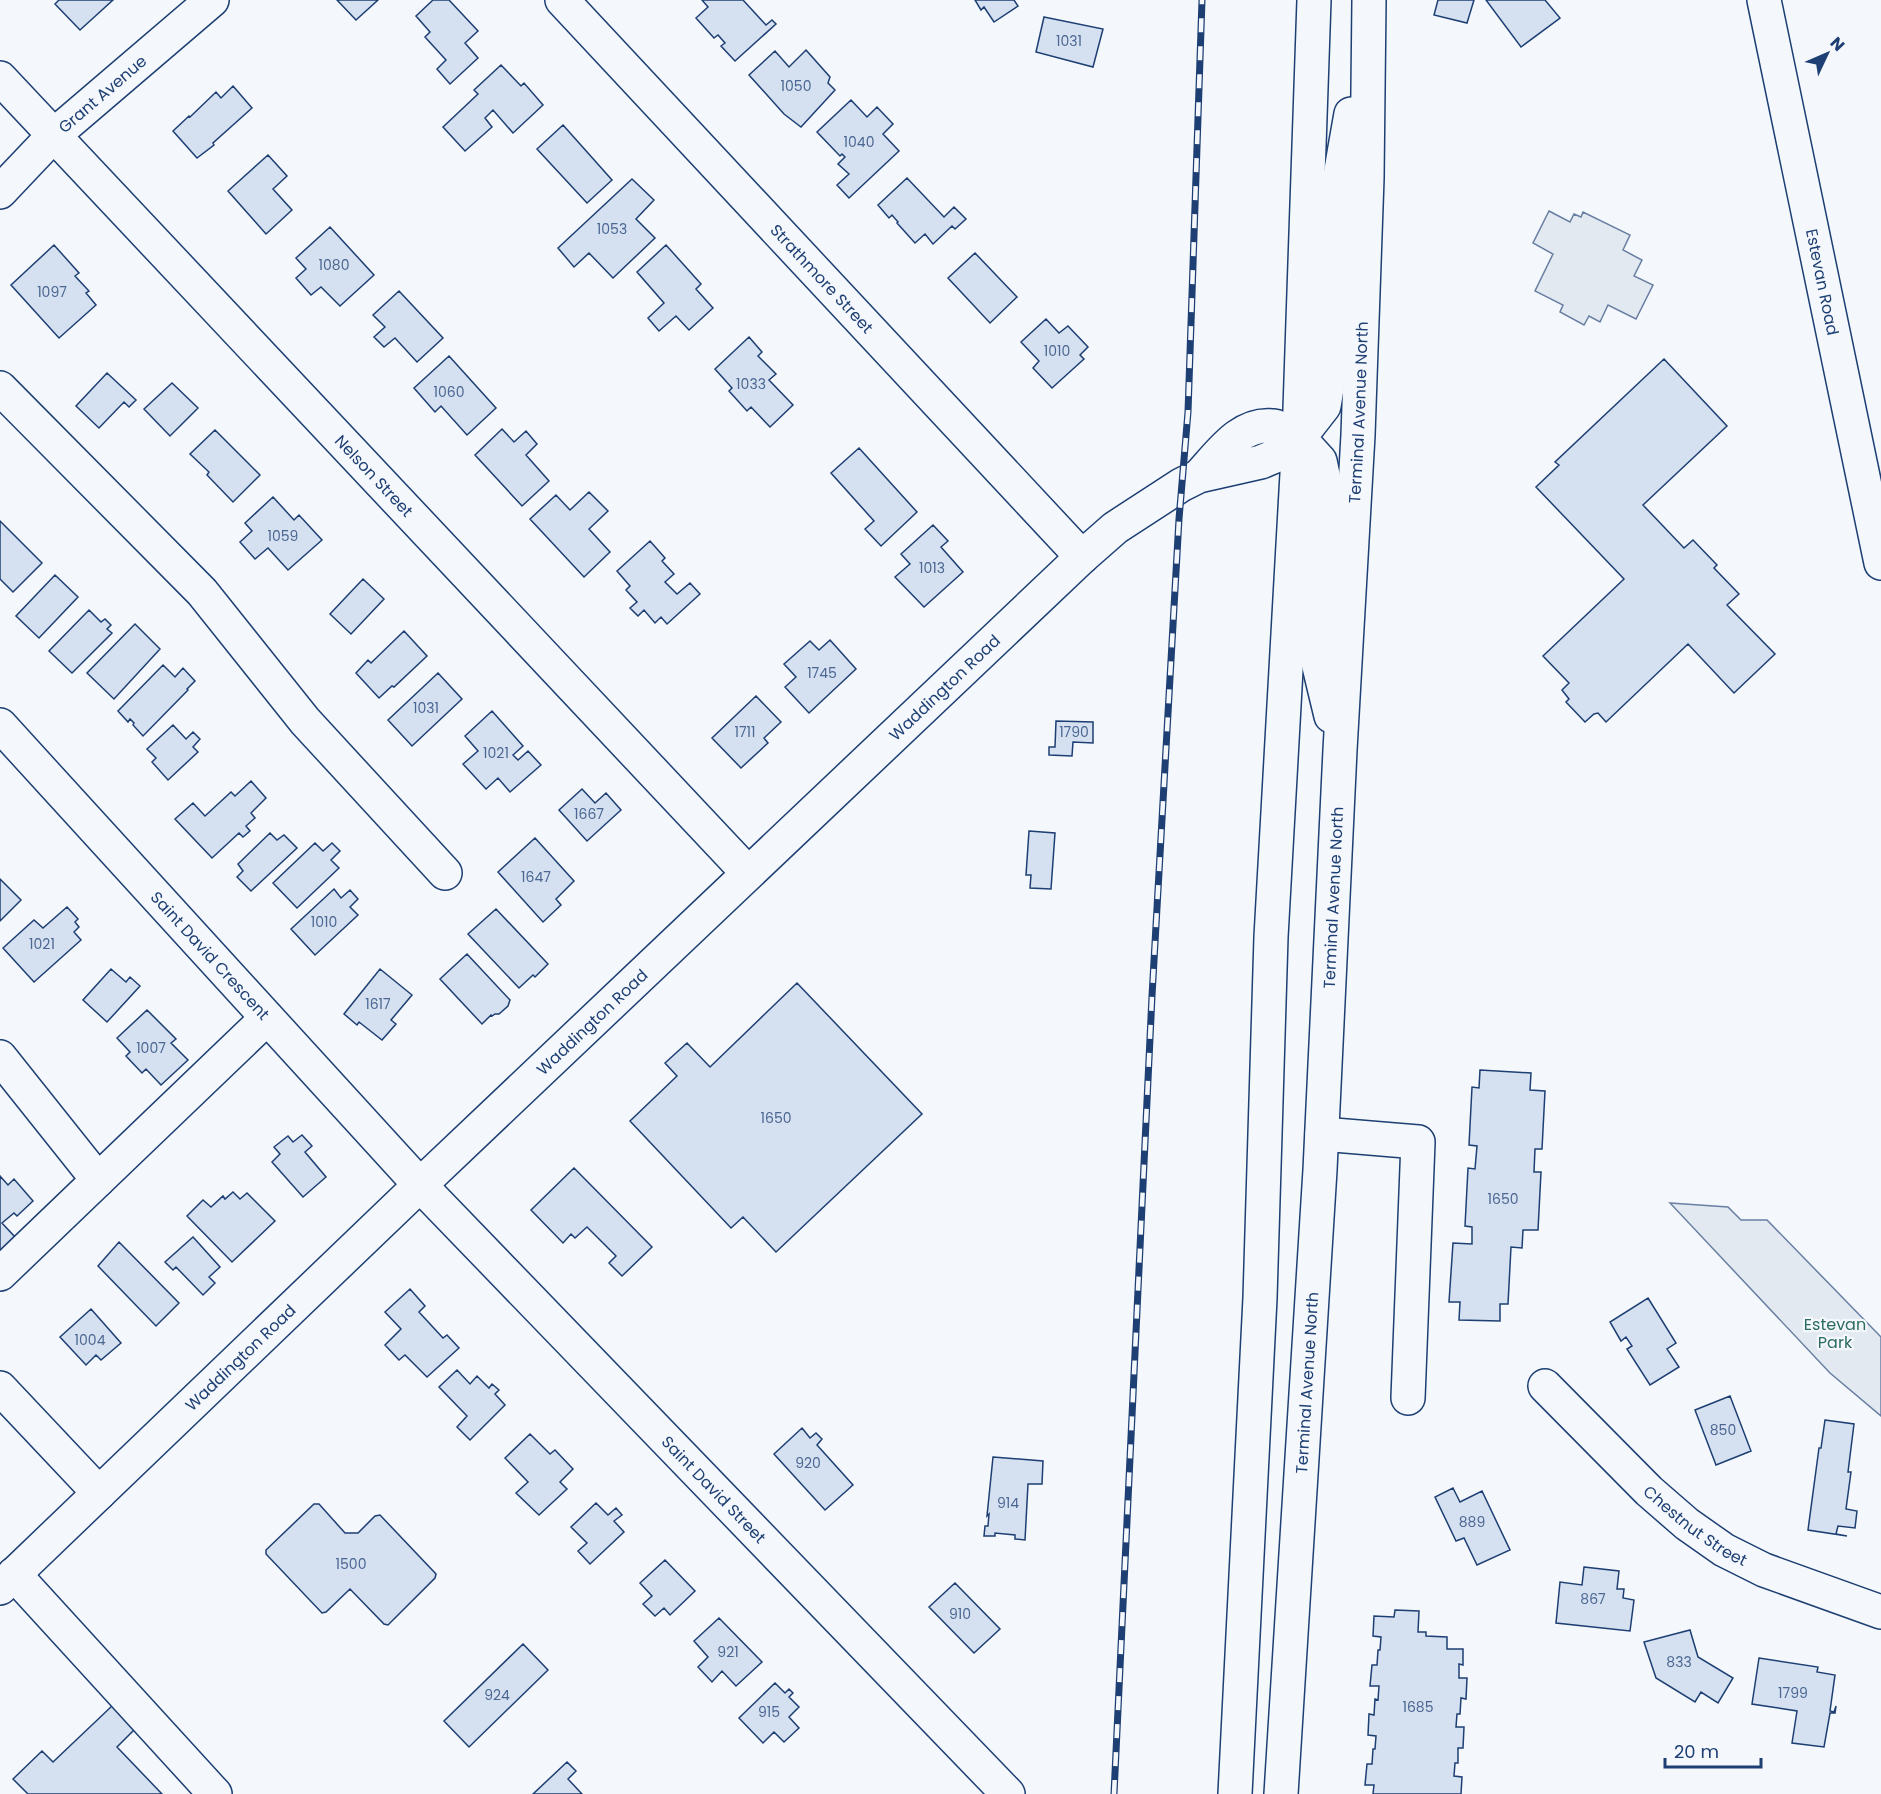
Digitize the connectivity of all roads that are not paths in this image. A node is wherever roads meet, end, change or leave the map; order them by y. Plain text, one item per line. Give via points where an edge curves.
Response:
1 (212, 0) edge
2 (562, 0) edge
3 (1314, 0) edge
4 (1764, 0) edge
5 (1369, 9) edge
6 (0, 78) edge
7 (53, 136) junction
8 (0, 192) edge
9 (0, 388) edge
10 (1299, 438) junction
11 (1082, 557) junction
12 (1881, 563) edge
13 (0, 725) edge
14 (1340, 750) junction
15 (445, 873) dead end
16 (748, 873) junction
17 (267, 1018) junction
18 (0, 1057) edge
19 (1322, 1134) junction
20 (98, 1180) junction
21 (420, 1185) junction
22 (0, 1274) edge
23 (1545, 1386) dead end
24 (0, 1388) edge
25 (1408, 1398) dead end
26 (99, 1493) junction
27 (7, 1581) edge
28 (1881, 1612) edge
29 (215, 1794) edge
30 (1008, 1794) edge
31 (1235, 1794) edge
32 (1281, 1794) edge

1 - 7 street, Grant Avenue
2 - 11 street, Strathmore Street
3 - 10 street
4 - 12 street, Estevan Road
5 - 10 street, Waddington Road via 1340,176 1330,371 1324,406
5 - 14 street, Terminal Avenue North via 1358,435
6 - 7 street, Nelson Street
7 - 8 street, Grant Avenue
7 - 16 street, Nelson Street
9 - 15 street via 202,592 305,721
10 - 11 street, Waddington Road via 1280,454 1261,462 1199,476 1181,485 1115,528
10 - 14 street via 1320,461 1328,498 1318,662
10 - 31 street via 1271,937 1260,1298
11 - 16 street, Waddington Road
13 - 17 street, Saint David Crescent
14 - 19 street, Terminal Avenue North
16 - 21 street, Waddington Road
17 - 20 street
17 - 21 street, Saint David Crescent
18 - 20 street
19 - 25 street via 1418,1143
19 - 32 street, Terminal Avenue North
20 - 22 street
21 - 26 street, Waddington Road
21 - 30 street, Saint David Street
23 - 28 street, Chestnut Street via 1649,1491 1724,1550 1764,1570
24 - 26 street
26 - 27 street, Waddington Road
27 - 29 street

